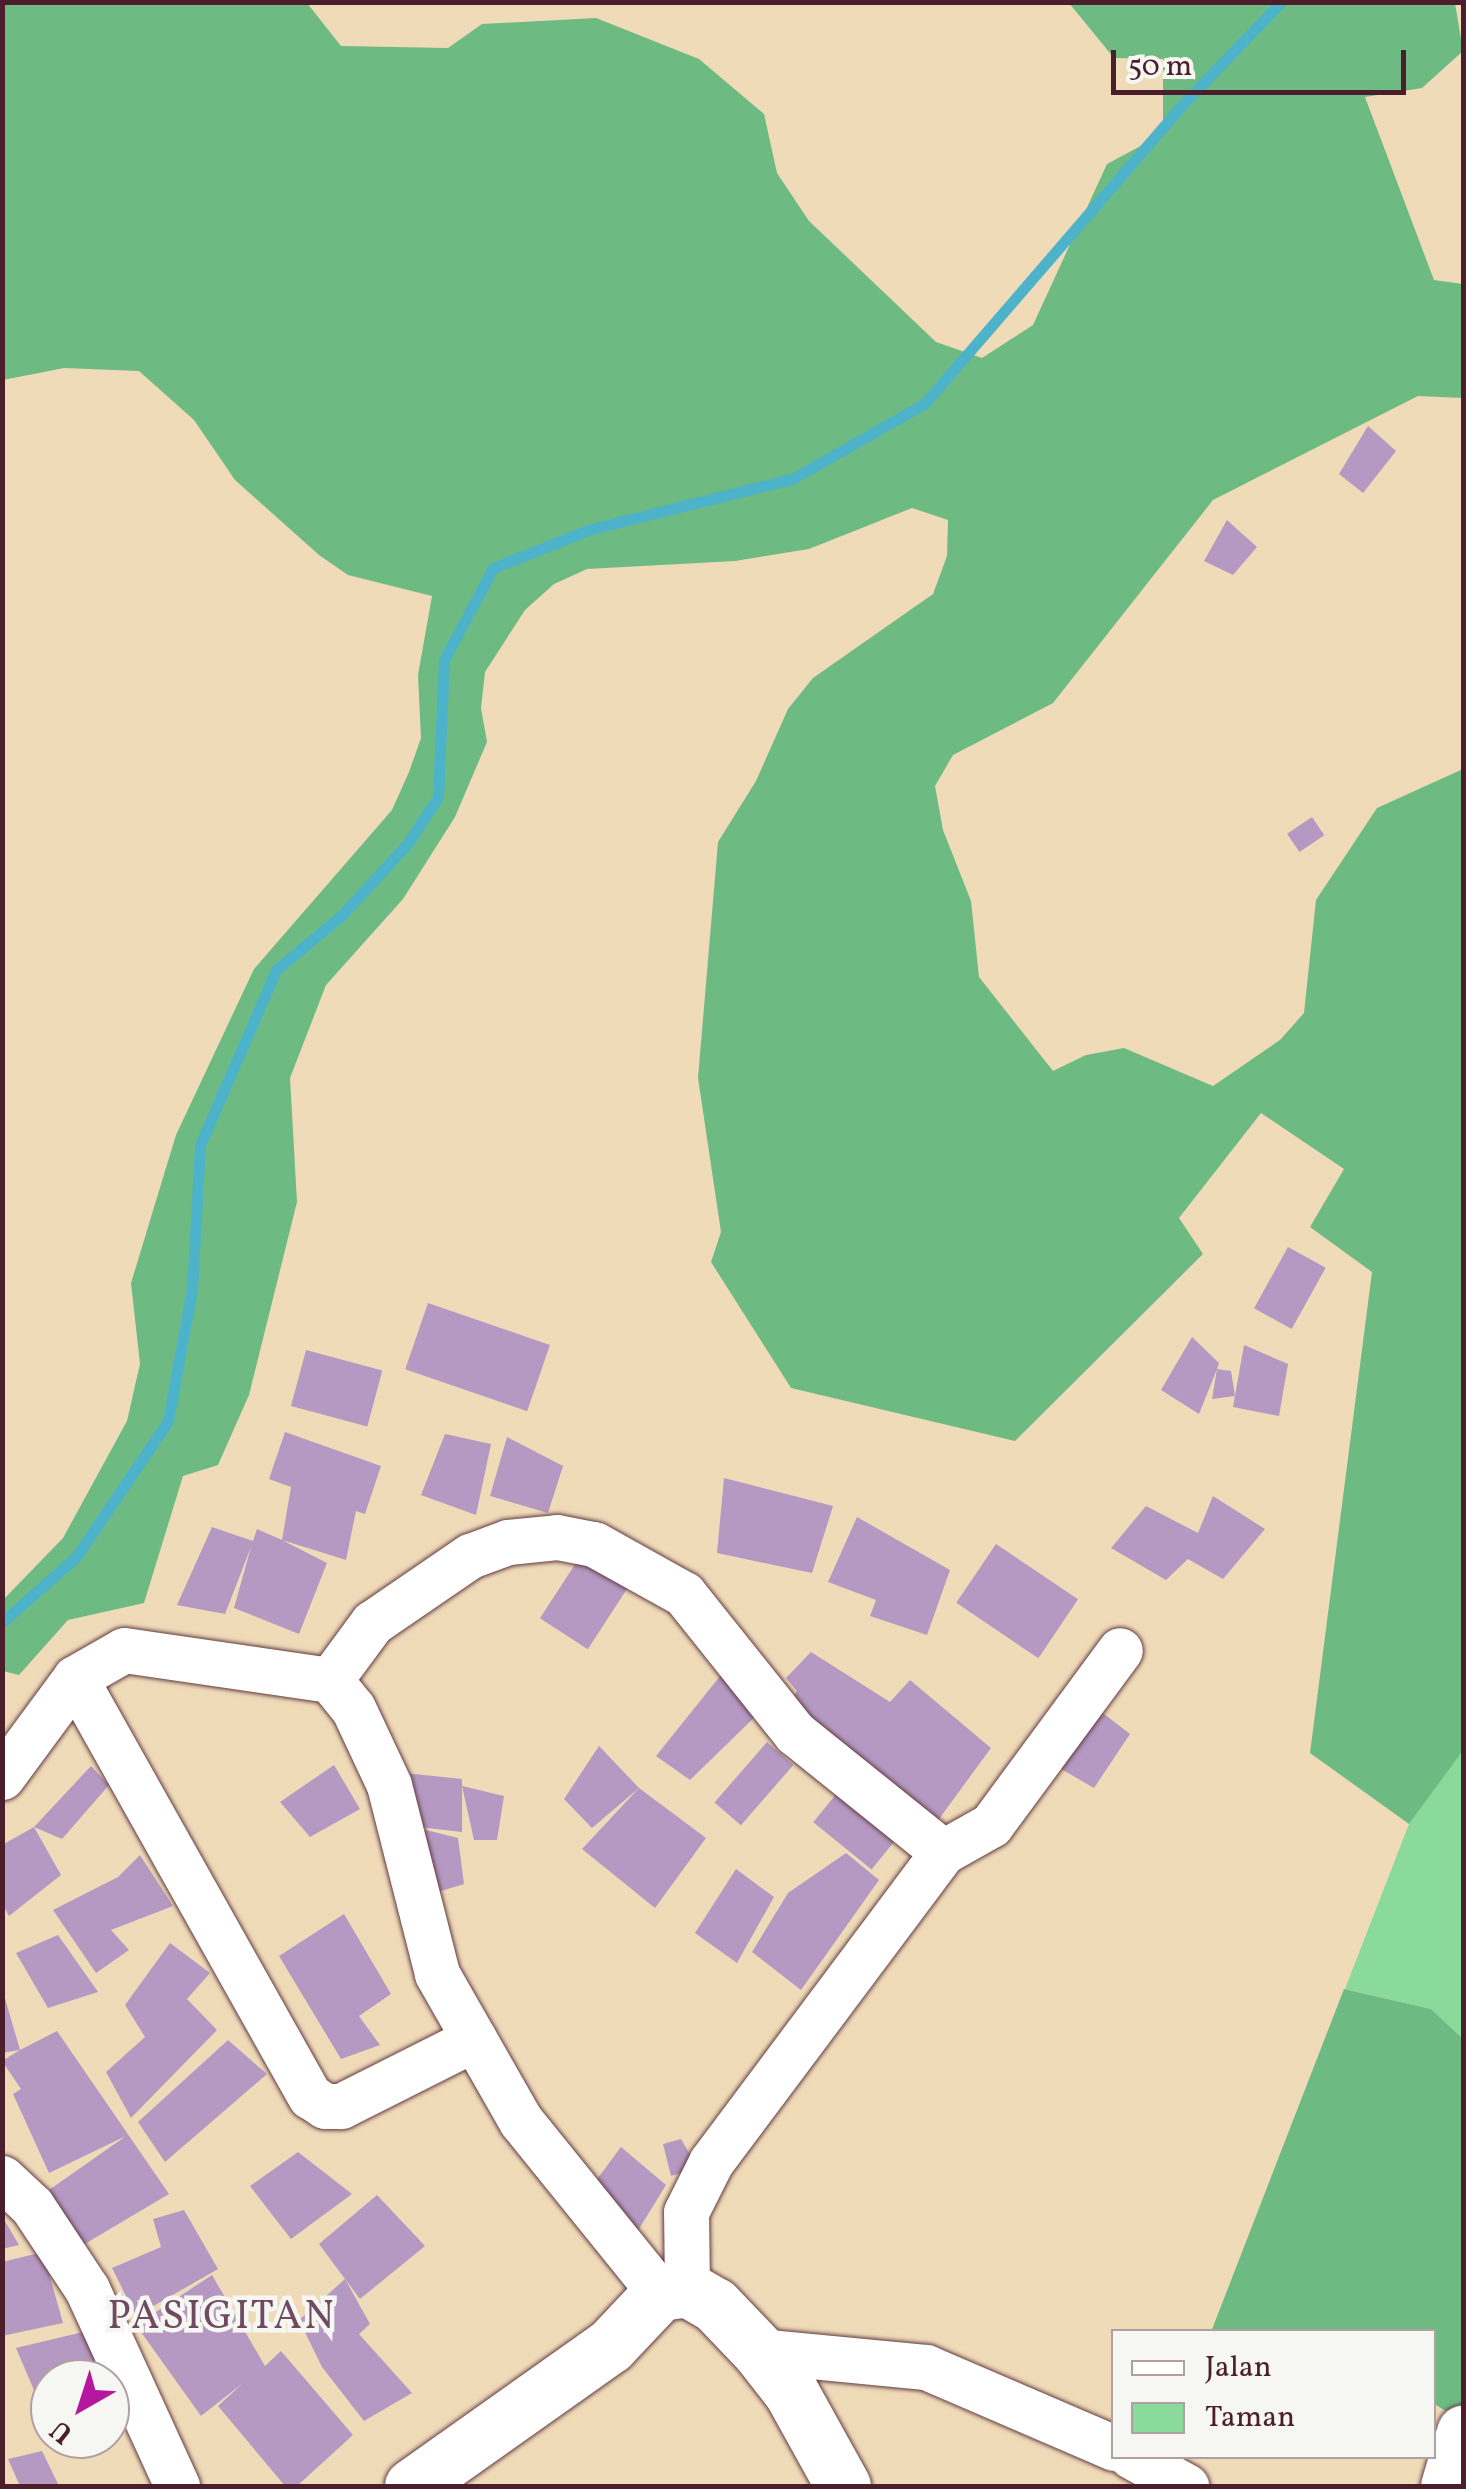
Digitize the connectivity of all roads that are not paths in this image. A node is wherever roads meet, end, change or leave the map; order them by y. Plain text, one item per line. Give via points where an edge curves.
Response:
1 (1120, 1650) dead end
2 (75, 1678) junction
3 (330, 1680) junction
4 (2, 1776) edge
5 (943, 1852) junction
6 (474, 2040) junction
7 (2, 2178) edge
8 (673, 2291) junction
9 (759, 2351) junction
10 (1464, 2432) edge
11 (1111, 2447) edge
12 (1136, 2459) edge
13 (177, 2486) edge
14 (412, 2486) edge
15 (844, 2486) edge
16 (1186, 2486) edge
17 (1448, 2486) edge

1 - 5 street via 991,1826
2 - 3 street via 124,1650
2 - 4 street
2 - 6 street via 310,2096 324,2106 341,2106
3 - 5 street via 372,1623 470,1556 508,1542 558,1537 594,1544 684,1594 795,1733
3 - 6 street via 353,1708 389,1785 437,1974
5 - 8 street via 711,2162 686,2212
6 - 8 street via 521,2121
7 - 13 street via 32,2206 87,2289
8 - 9 street via 715,2305
8 - 14 street via 610,2346
9 - 11 street via 926,2367
9 - 15 street via 791,2392
10 - 17 street
12 - 16 street

